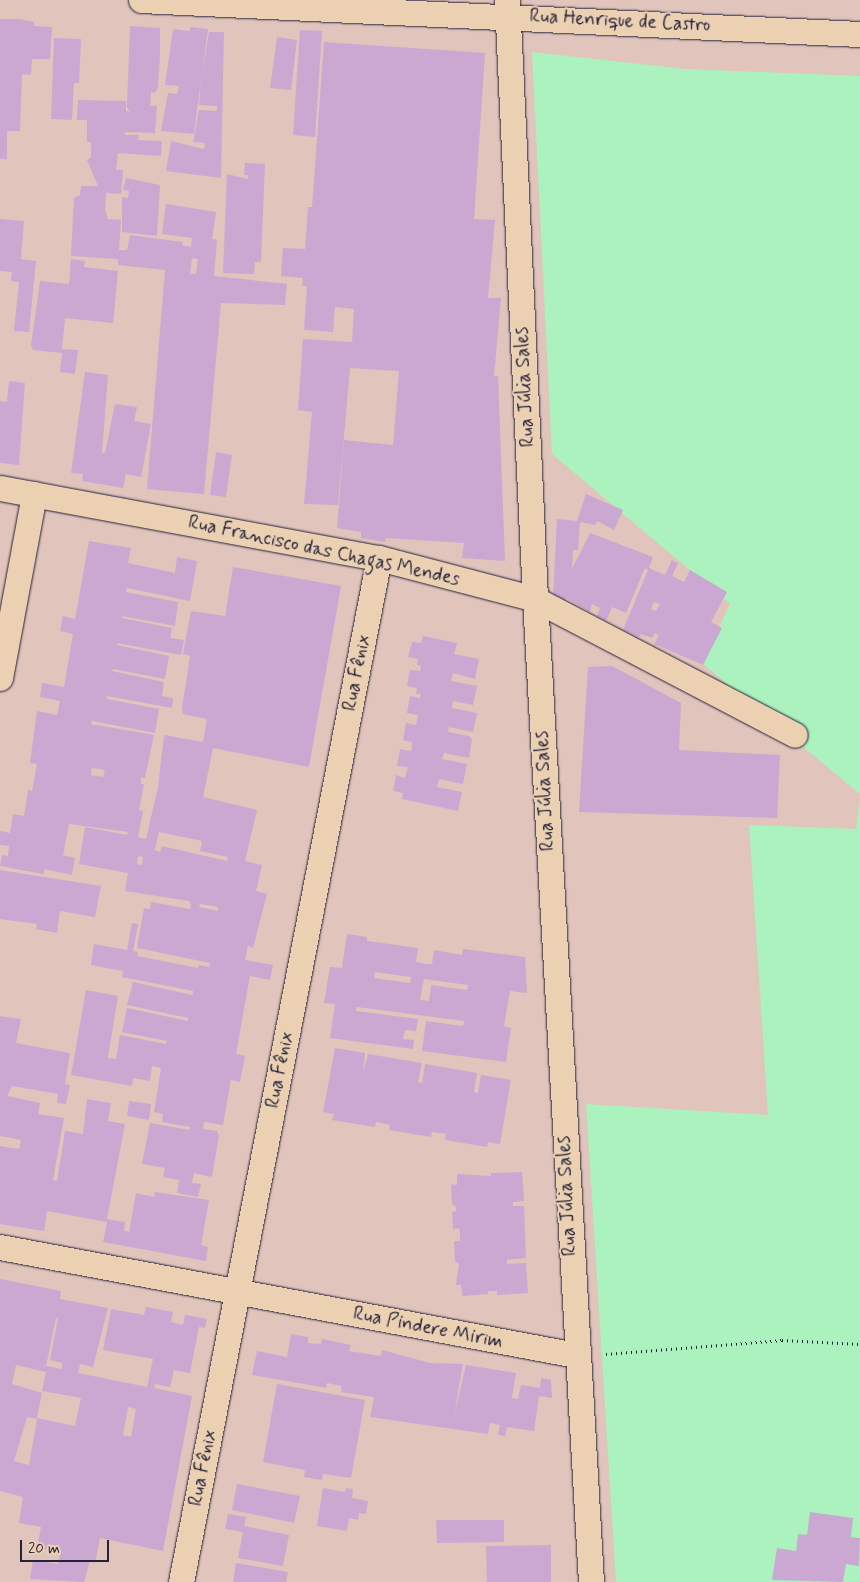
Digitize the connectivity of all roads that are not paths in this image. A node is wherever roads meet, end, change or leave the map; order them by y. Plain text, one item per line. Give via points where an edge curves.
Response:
1 (141, 0) edge
2 (507, 8) edge
3 (860, 34) edge
4 (0, 488) edge
5 (34, 494) junction
6 (380, 558) junction
7 (535, 599) junction
8 (0, 678) edge
9 (795, 735) dead end
10 (0, 1248) edge
11 (237, 1292) junction
12 (576, 1355) junction
13 (181, 1582) edge
14 (591, 1582) edge

1 - 2 street, Rua Henrique de Castro
2 - 3 street, Rua Henrique de Castro
2 - 7 street, Rua Júlia Sales
4 - 5 street, Rua Francisco das Chagas Mendes
5 - 6 street, Rua Francisco das Chagas Mendes
5 - 8 street
6 - 7 street, Rua Francisco das Chagas Mendes
6 - 11 street, Rua Fênix
7 - 9 street, Rua Francisco das Chagas Mendes
7 - 12 street, Rua Júlia Sales
10 - 11 street, Rua Pindere Mirim
11 - 12 street, Rua Pindere Mirim
11 - 13 street, Rua Fênix
12 - 14 street, Rua Júlia Sales

